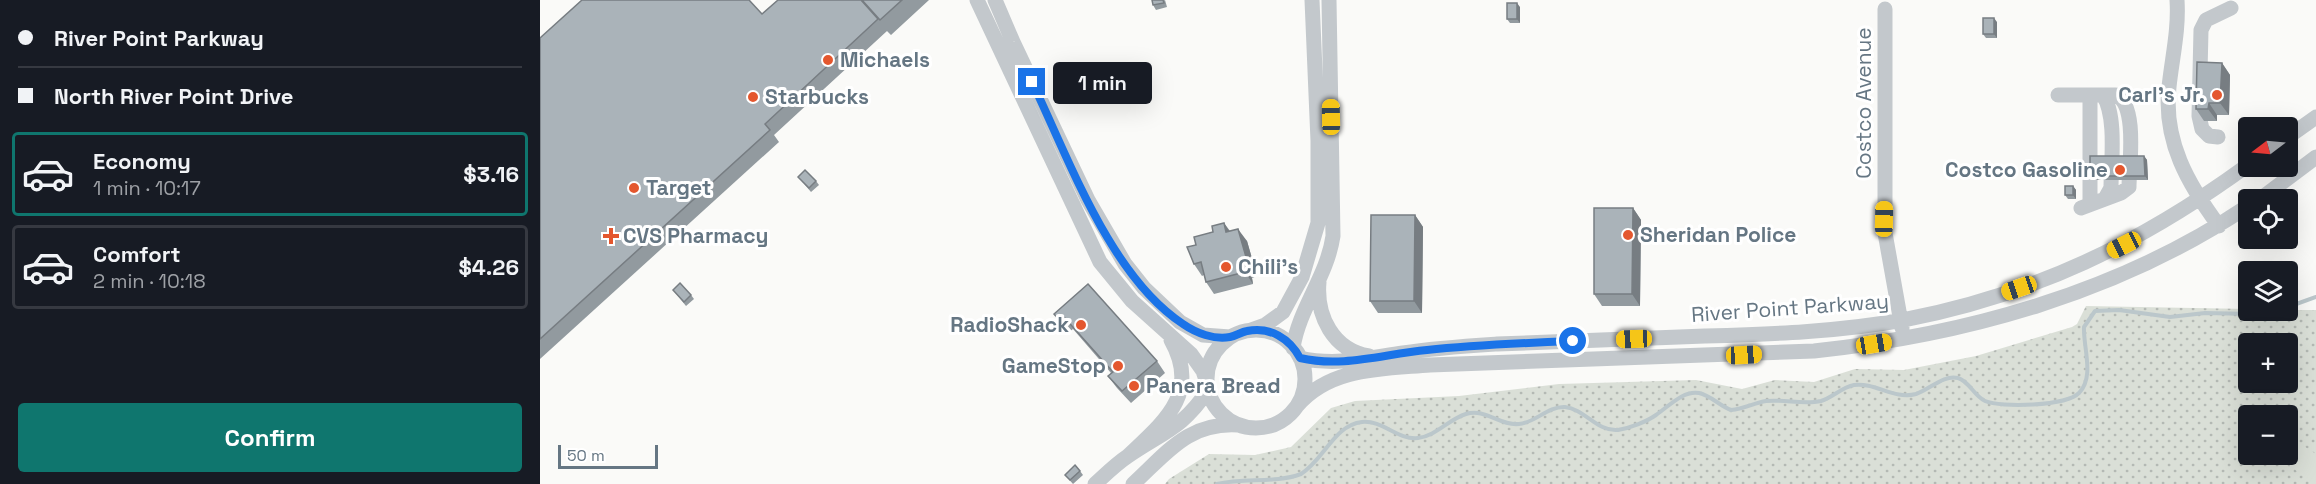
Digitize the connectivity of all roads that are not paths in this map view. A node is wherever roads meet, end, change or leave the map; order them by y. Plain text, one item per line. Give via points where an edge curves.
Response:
1 (977, 0) edge
2 (996, 0) edge
3 (1312, 0) edge
4 (1329, 0) edge
5 (2176, 0) edge
6 (2231, 8) dead end
7 (1886, 9) dead end
8 (2058, 95) dead end
9 (2096, 95) junction
10 (2316, 117) edge
11 (2298, 130) edge
12 (2218, 137) dead end
13 (2316, 157) edge
14 (2238, 172) edge
15 (2274, 189) edge
16 (2200, 200) junction
17 (2238, 213) edge
18 (2219, 226) junction
19 (1320, 279) junction
20 (1900, 320) junction
21 (1251, 330) junction
22 (1164, 331) junction
23 (1230, 337) junction
24 (1904, 339) junction
25 (1297, 353) junction
26 (1376, 357) junction
27 (1208, 387) junction
28 (1297, 406) junction
29 (1239, 425) junction
30 (1128, 456) junction
31 (1095, 484) edge
32 (1133, 484) edge

1 - 22 street via 1100,262 1132,301
2 - 23 street via 1088,200 1125,264 1143,288 1180,322 1203,335
3 - 21 street via 1318,223 1308,260 1283,312
4 - 19 street via 1334,224 1331,249
5 - 16 street via 2169,121 2181,164
6 - 12 street via 2206,20 2201,30 2200,123 2209,136
7 - 20 street, Costco Avenue via 1885,233
8 - 9 street
9 - 9 street via 2085,206 2129,187 2130,120 2126,103 2122,98
10 - 11 street
13 - 15 street
14 - 16 street, River Point Parkway
16 - 18 street
16 - 20 street, River Point Parkway via 2085,264 1982,301
17 - 18 street, River Point Parkway
18 - 24 street, River Point Parkway via 2153,260 2068,294 1997,318
19 - 25 street via 1302,314
19 - 26 street via 1320,304 1331,332 1350,351
20 - 24 street, Costco Avenue
20 - 26 street, River Point Parkway via 1767,334 1494,344
21 - 23 street
21 - 25 street via 1275,334
22 - 27 street via 1185,347
22 - 30 street via 1180,361 1181,392 1165,420
23 - 27 street via 1211,358
24 - 28 street, River Point Parkway via 1814,351 1384,369 1325,382
25 - 26 street, River Point Parkway via 1334,363
25 - 28 street via 1305,382
27 - 29 street via 1220,412
27 - 30 street via 1195,410 1182,422
28 - 29 street via 1274,424 1260,428
29 - 32 street via 1217,424 1190,434
30 - 31 street

